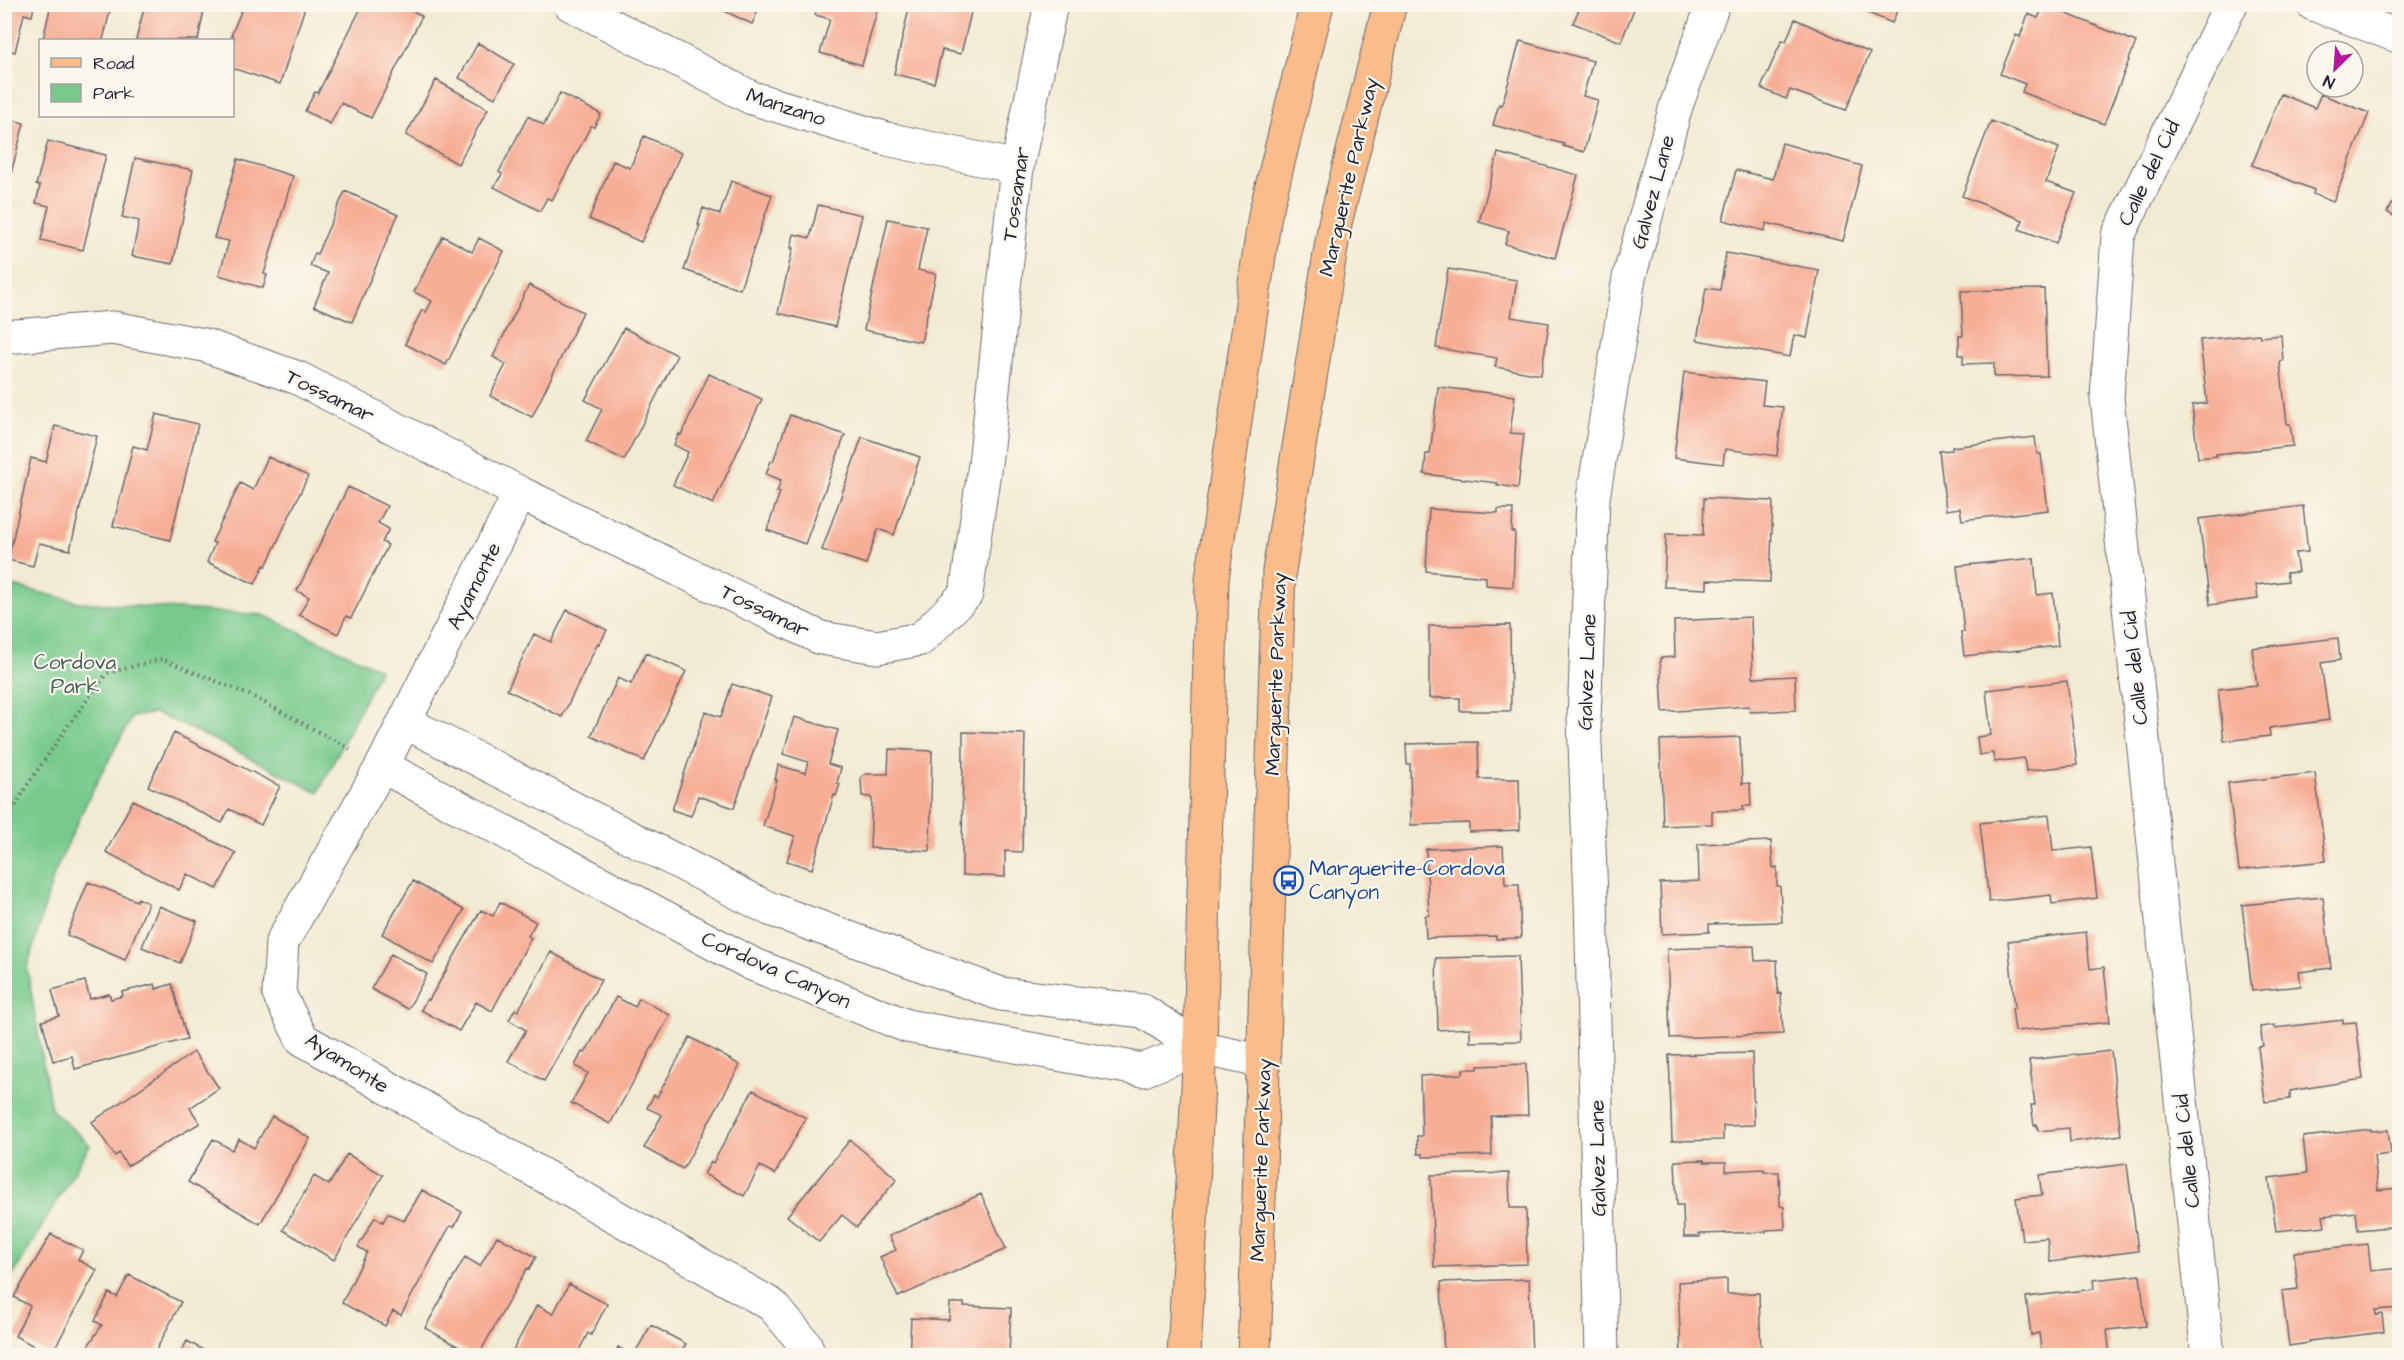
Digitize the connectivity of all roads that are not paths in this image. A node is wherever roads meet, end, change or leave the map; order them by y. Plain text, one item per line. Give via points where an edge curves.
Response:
1 (570, 4) edge
2 (1051, 4) edge
3 (1317, 4) edge
4 (1390, 4) edge
5 (1713, 4) edge
6 (2231, 4) edge
7 (2313, 4) edge
8 (2400, 37) edge
9 (1017, 167) junction
10 (4, 336) edge
11 (520, 493) junction
12 (405, 722) junction
13 (382, 766) junction
14 (1200, 1048) junction
15 (1264, 1062) junction
16 (810, 1356) edge
17 (1184, 1356) edge
18 (1254, 1356) edge
19 (1602, 1356) edge
20 (2208, 1356) edge

1 - 9 street, Manzano via 752,98 887,139
2 - 9 street, Tossamar
3 - 14 main road via 1264,215 1212,579
4 - 15 main road, Marguerite Parkway via 1335,223 1279,571
5 - 19 street, Galvez Lane via 1676,106 1629,278 1593,498 1584,718
6 - 20 street, Calle del Cid via 2118,236 2107,398
7 - 8 street
9 - 11 street, Tossamar via 985,465 966,594 921,639 877,647 821,638
10 - 11 street, Tossamar via 113,327 204,345 298,378
11 - 12 street, Ayamonte
12 - 13 street, Ayamonte
12 - 14 street via 770,909 1001,994 1143,1011
13 - 14 street, Cordova Canyon via 752,964 907,1026 1143,1070
13 - 16 street, Ayamonte via 282,942 279,994 302,1039 772,1305 805,1344
14 - 15 street
14 - 17 main road
15 - 18 main road, Marguerite Parkway

